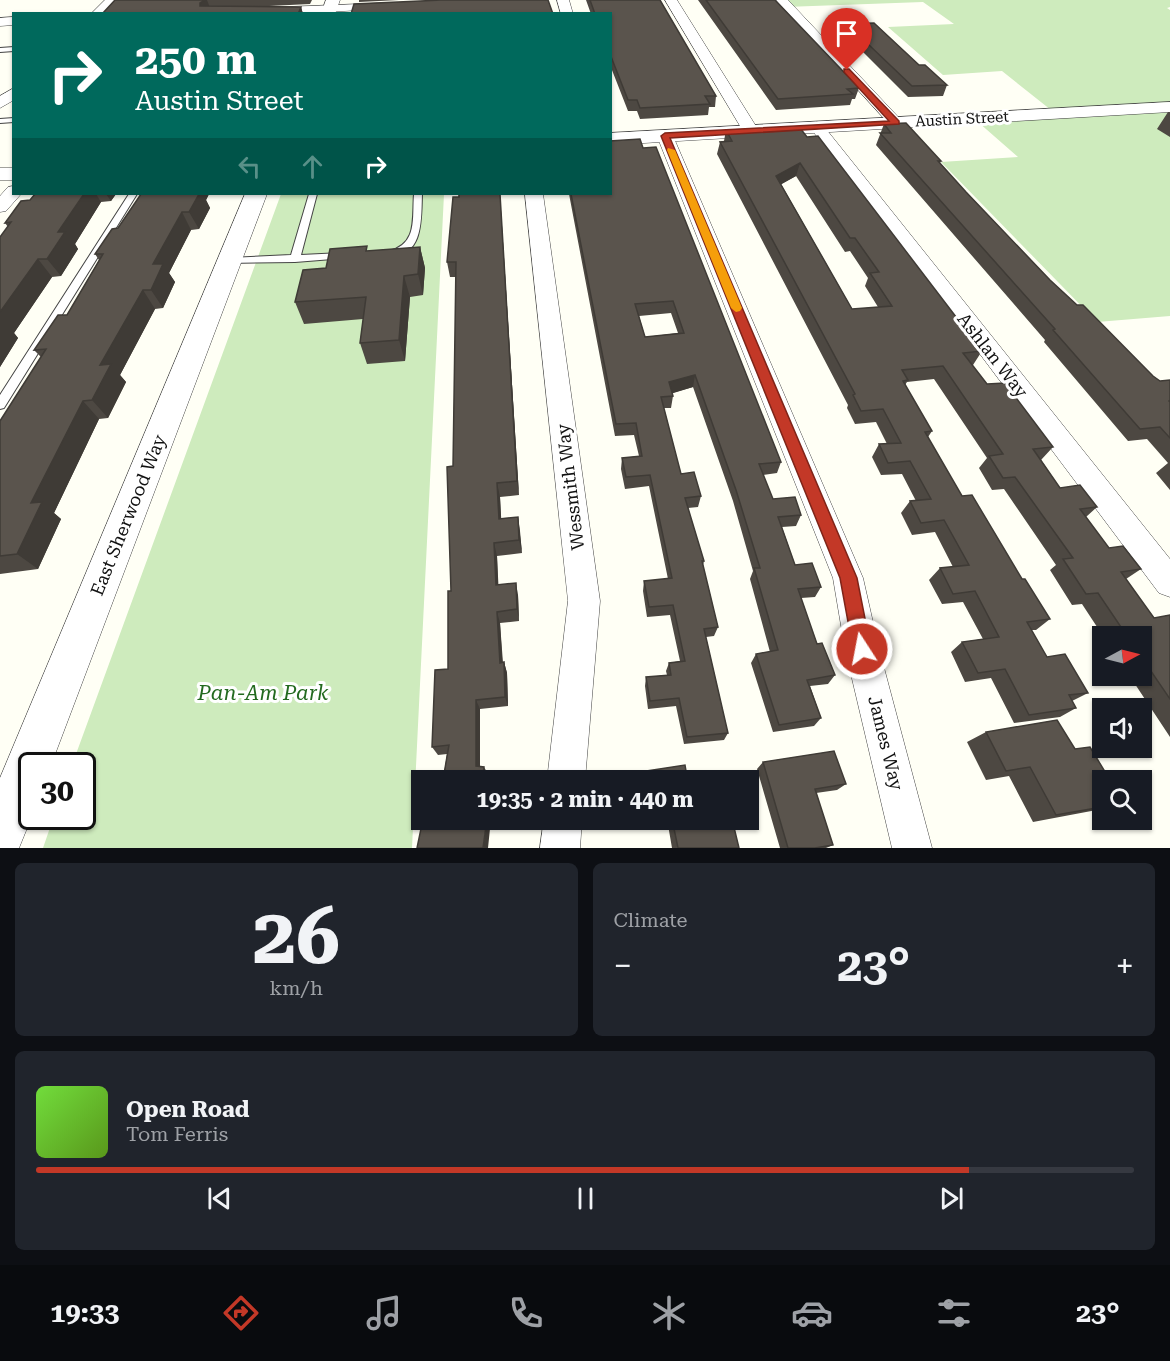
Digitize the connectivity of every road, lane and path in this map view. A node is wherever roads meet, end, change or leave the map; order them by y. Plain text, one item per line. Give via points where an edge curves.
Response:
1 (111, 0) edge
2 (671, 0) edge
3 (782, 0) edge
4 (401, 6) edge
5 (330, 7) edge
6 (99, 12) edge
7 (245, 12) edge
8 (12, 94) edge
9 (0, 104) edge
10 (1170, 107) edge
11 (896, 123) junction
12 (817, 127) junction
13 (751, 131) junction
14 (665, 136) junction
15 (612, 139) edge
16 (12, 193) edge
17 (132, 195) edge
18 (256, 195) edge
19 (313, 195) edge
20 (418, 195) edge
21 (534, 195) edge
22 (0, 207) edge
23 (385, 253) edge
24 (349, 255) edge
25 (295, 259) junction
26 (229, 261) junction
27 (0, 405) edge
28 (1170, 584) edge
29 (567, 770) edge
30 (561, 830) edge
31 (0, 836) edge
32 (560, 848) edge
33 (912, 848) edge

1 - 6 street
2 - 13 street
3 - 11 street
4 - 5 street
5 - 7 street
8 - 9 street
10 - 11 street, Austin Street
11 - 12 street, Austin Street
12 - 13 street, Austin Street
12 - 28 street, Ashlan Way
13 - 14 street, Austin Street
14 - 15 street, Austin Street
14 - 33 street, James Way via 848,578
16 - 22 street
17 - 27 lane
18 - 26 street, East Sherwood Way
19 - 25 lane
20 - 23 lane via 415,240 409,248
21 - 29 street, Wessmith Way via 584,602
24 - 25 lane
25 - 26 lane
26 - 31 street, East Sherwood Way
30 - 32 street

